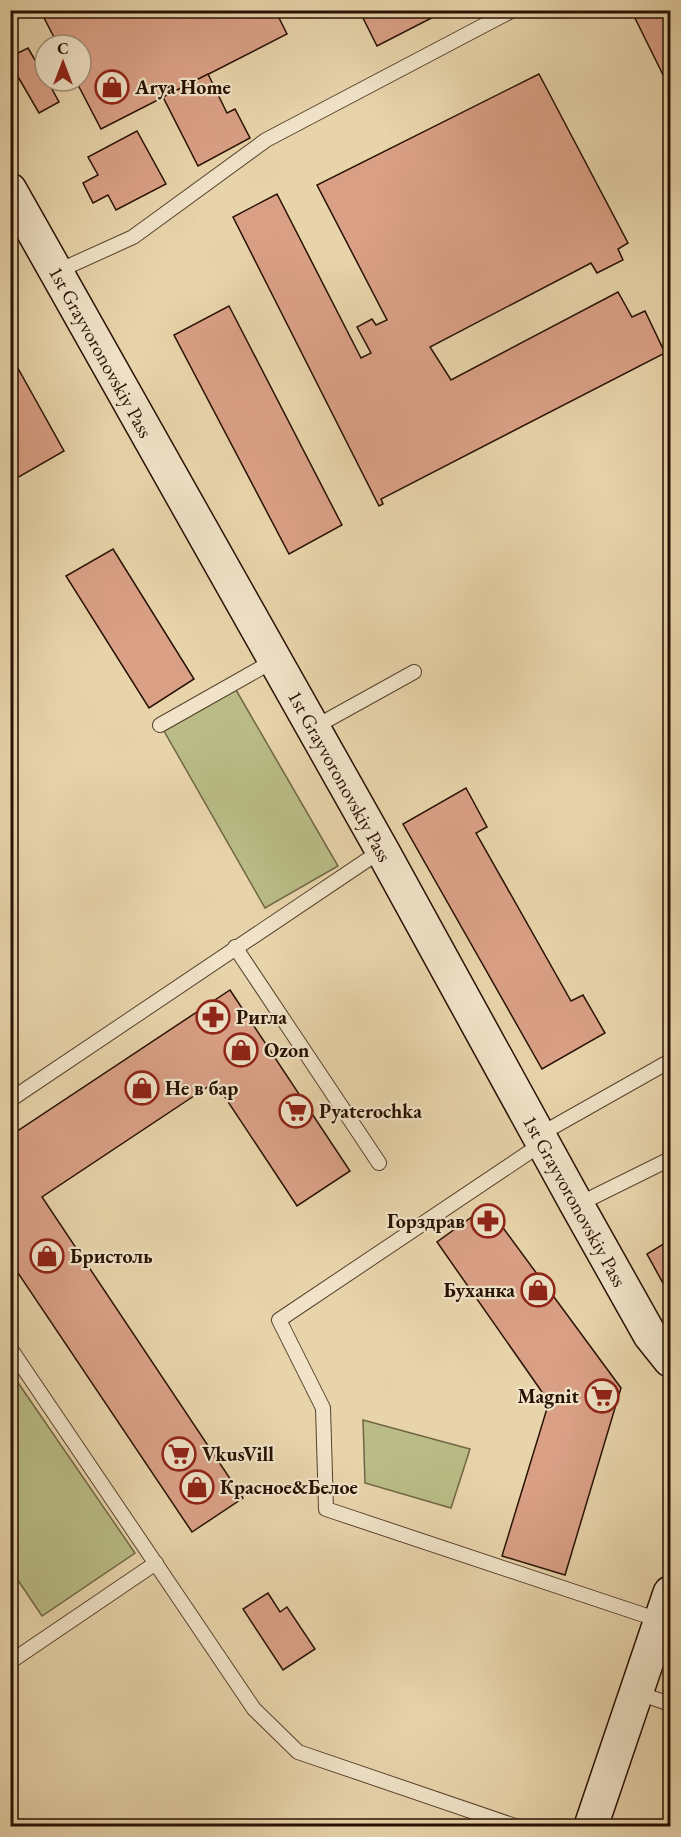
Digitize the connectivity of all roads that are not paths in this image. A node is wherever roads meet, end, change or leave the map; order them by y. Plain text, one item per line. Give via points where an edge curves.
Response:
1 (513, 10) edge
2 (10, 190) edge
3 (56, 272) junction
4 (275, 660) junction
5 (414, 672) dead end
6 (160, 725) dead end
7 (314, 728) junction
8 (382, 850) junction
9 (235, 947) junction
10 (670, 1061) edge
11 (10, 1100) edge
12 (541, 1139) junction
13 (670, 1159) edge
14 (379, 1163) dead end
15 (577, 1205) junction
16 (10, 1348) edge
17 (670, 1360) edge
18 (156, 1563) junction
19 (666, 1607) edge
20 (10, 1662) edge
21 (638, 1693) junction
22 (670, 1704) edge
23 (515, 1827) edge
24 (591, 1827) edge

1 - 3 lane via 266,140 133,237
2 - 3 main road, 1st Grayvoronovskiy Pass
3 - 4 main road, 1st Grayvoronovskiy Pass
4 - 6 lane
4 - 7 main road, 1st Grayvoronovskiy Pass
5 - 7 lane
7 - 8 main road, 1st Grayvoronovskiy Pass
8 - 9 lane
8 - 12 main road, 1st Grayvoronovskiy Pass
9 - 11 lane
9 - 14 lane
10 - 12 lane
12 - 15 main road, 1st Grayvoronovskiy Pass
12 - 19 lane via 279,1320 323,1408 326,1509
13 - 15 lane
15 - 17 main road, 1st Grayvoronovskiy Pass via 651,1335
16 - 18 lane
18 - 20 lane
18 - 23 lane via 254,1709 298,1752
19 - 21 main road
21 - 22 lane
21 - 24 main road

